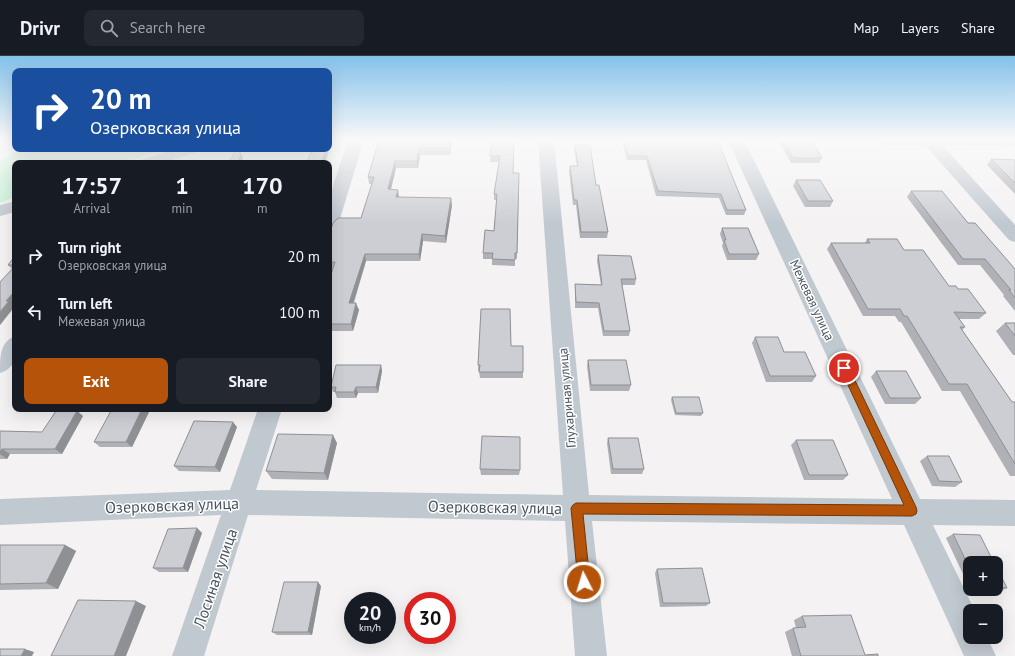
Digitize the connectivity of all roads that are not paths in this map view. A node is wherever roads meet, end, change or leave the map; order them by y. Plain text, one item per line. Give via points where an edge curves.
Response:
1 (347, 168) edge
2 (548, 168) edge
3 (749, 168) edge
4 (954, 168) edge
5 (12, 207) edge
6 (0, 211) edge
7 (332, 216) edge
8 (1015, 236) edge
9 (12, 348) edge
10 (0, 364) edge
11 (269, 412) edge
12 (240, 502) junction
13 (576, 508) junction
14 (912, 511) junction
15 (0, 512) edge
16 (1015, 513) edge
17 (963, 619) edge
18 (975, 644) edge
19 (188, 656) edge
20 (591, 656) edge
21 (980, 656) edge

1 - 7 street
2 - 13 street, Глухариная улица
3 - 14 street, Межевая улица
4 - 8 street
5 - 6 street
9 - 10 street
11 - 12 street, Лосиная улица
12 - 13 street, Озерковская улица
12 - 15 street, Озерковская улица
12 - 19 street, Лосиная улица
13 - 14 street, Озерковская улица
13 - 20 street, Глухариная улица
14 - 16 street, Озерковская улица
14 - 17 street, Межевая улица
18 - 21 street

